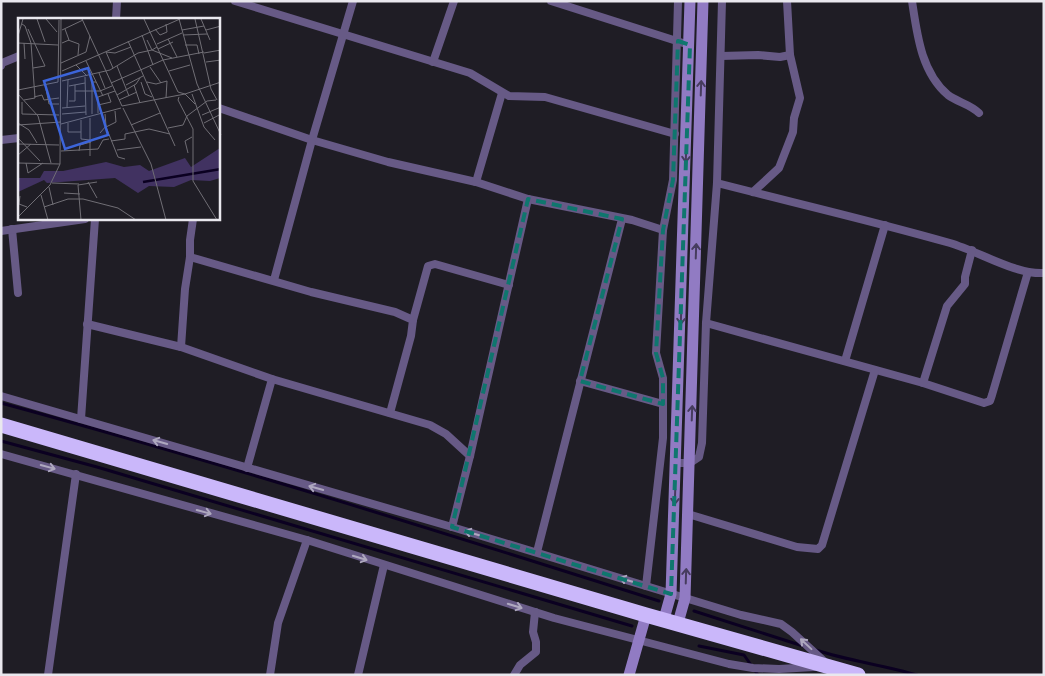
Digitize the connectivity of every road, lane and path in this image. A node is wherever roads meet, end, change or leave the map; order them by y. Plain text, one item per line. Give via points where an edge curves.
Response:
1 (117, 1) edge
2 (235, 1) edge
3 (353, 1) edge
4 (454, 1) edge
5 (551, 1) edge
6 (678, 1) edge
7 (690, 1) edge
8 (703, 1) edge
9 (722, 1) edge
10 (788, 1) edge
11 (912, 1) edge
12 (576, 5) edge
13 (116, 18) edge
14 (344, 34) junction
15 (678, 41) junction
16 (690, 45) junction
17 (790, 55) junction
18 (18, 56) edge
19 (721, 56) junction
20 (433, 62) junction
21 (2, 63) edge
22 (502, 93) junction
23 (220, 108) edge
24 (979, 112) dead end
25 (675, 134) junction
26 (18, 138) edge
27 (1, 140) edge
28 (312, 140) junction
29 (476, 182) junction
30 (717, 183) junction
31 (752, 192) junction
32 (528, 198) junction
33 (622, 219) junction
34 (78, 220) edge
35 (95, 220) edge
36 (193, 220) edge
37 (885, 225) junction
38 (12, 229) junction
39 (663, 230) junction
40 (1, 231) edge
41 (972, 250) junction
42 (190, 257) junction
43 (1028, 272) junction
44 (1044, 273) edge
45 (274, 280) junction
46 (508, 285) junction
47 (18, 293) dead end
48 (413, 320) junction
49 (706, 323) junction
50 (87, 324) junction
51 (181, 347) junction
52 (845, 361) junction
53 (875, 370) junction
54 (272, 380) junction
55 (580, 381) junction
56 (923, 383) junction
57 (1, 396) edge
58 (663, 404) junction
59 (390, 413) junction
60 (81, 419) junction
61 (1, 425) edge
62 (1, 454) edge
63 (470, 456) junction
64 (676, 463) junction
65 (690, 463) junction
66 (247, 468) junction
67 (76, 474) junction
68 (688, 514) junction
69 (452, 527) junction
70 (307, 540) junction
71 (537, 552) junction
72 (384, 565) junction
73 (646, 586) junction
74 (671, 594) junction
75 (685, 598) junction
76 (535, 612) junction
77 (646, 615) junction
78 (671, 621) junction
79 (638, 640) junction
80 (829, 666) junction
81 (48, 675) edge
82 (270, 675) edge
83 (358, 675) edge
84 (514, 675) edge
85 (630, 675) edge
86 (858, 675) edge

1 - 13 street
2 - 14 street
3 - 14 street
4 - 20 street
5 - 12 street
6 - 15 street
7 - 16 main road
65 -> 8 main road
9 - 19 street
10 - 17 street
11 - 24 street via 919,43 929,70 954,100
12 - 15 street
14 - 20 street
14 - 28 street
15 - 16 street
15 - 25 street
16 -> 64 main road
17 - 19 street
17 - 31 street via 800,98 793,132 779,168
18 - 21 street
19 - 30 street
20 - 22 street via 482,78
22 - 25 street via 545,97
22 - 29 street
23 - 28 street
25 - 39 street via 673,180
26 - 27 street
28 - 29 street
28 - 45 street
29 - 32 street
30 - 31 street
30 - 49 street
31 - 37 street
32 - 33 street
32 - 46 street
33 - 39 street
33 - 55 street
34 - 38 street
35 - 50 street
36 - 42 street
37 - 41 street
37 - 52 street
38 - 40 street
38 - 47 street
39 - 58 street via 656,353 663,378
41 - 43 street
41 - 56 street via 965,284 947,306
42 - 45 street
42 - 51 street
43 - 44 street
43 - 56 street via 990,401 984,403
45 - 48 street via 395,312
46 - 48 street via 435,264 428,266
46 - 63 street
48 - 59 street
49 - 52 street
49 - 65 street via 701,453
50 - 51 street
50 - 60 street
51 - 54 street
52 - 53 street
53 - 56 street
53 - 68 street via 818,549 797,546
54 - 59 street
54 - 66 street
55 - 58 street
55 - 71 street
57 - 60 street
58 - 73 street via 663,438
59 - 63 street via 439,429
66 -> 60 street
61 - 77 highway
62 -> 67 street
63 - 69 street
64 - 65 street
64 -> 74 main road
65 - 68 main road
69 -> 66 street
67 -> 70 street
67 - 81 street
75 -> 68 main road
71 -> 69 street
70 -> 72 street
70 - 82 street via 278,623
73 -> 71 street
72 -> 76 street
72 - 83 street
73 - 74 street
74 - 75 street
74 - 78 main road
75 - 78 main road
80 -> 75 street via 781,624
76 - 79 street
76 - 84 street via 536,652 520,665
77 - 78 highway
77 - 79 main road
78 - 80 highway
79 - 80 street via 753,668
79 - 85 main road
80 - 86 highway

